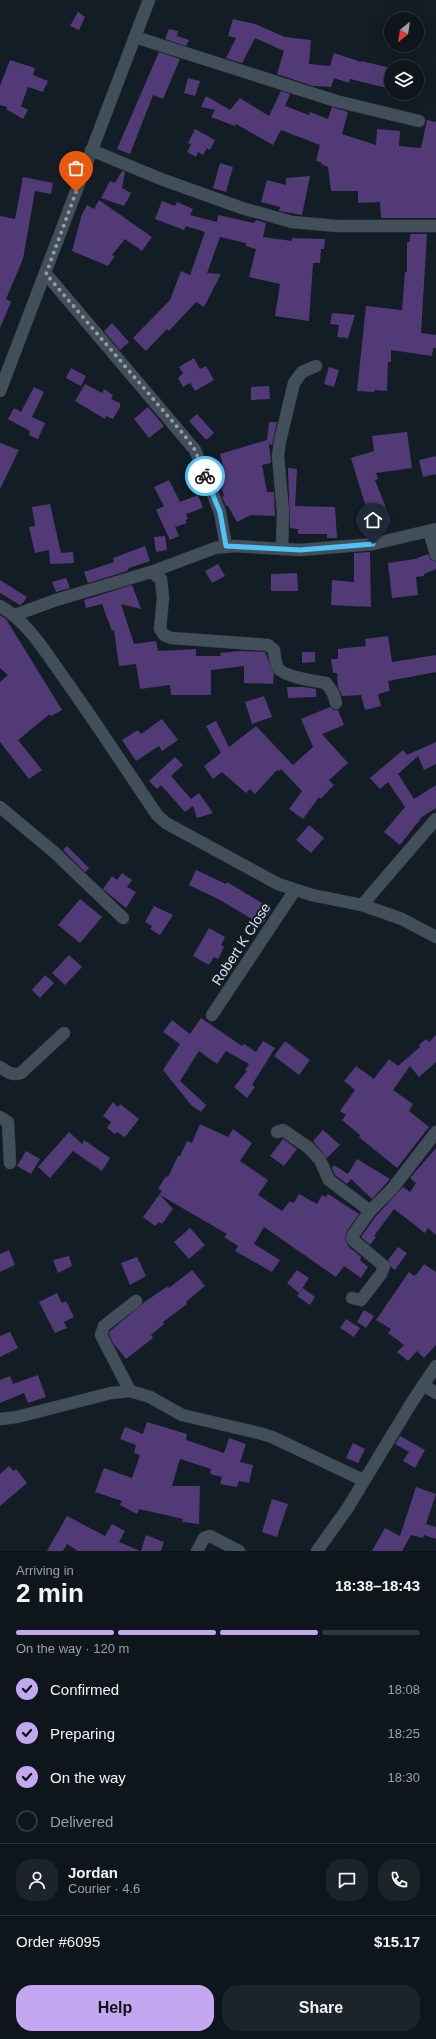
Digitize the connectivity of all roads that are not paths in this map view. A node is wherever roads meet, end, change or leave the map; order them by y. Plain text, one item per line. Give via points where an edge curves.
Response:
1 (150, 0) edge
2 (136, 36) junction
3 (420, 121) dead end
4 (91, 150) junction
5 (436, 226) edge
6 (46, 274) junction
7 (316, 366) dead end
8 (0, 391) edge
9 (432, 530) edge
10 (226, 546) junction
11 (282, 549) junction
12 (436, 555) edge
13 (151, 572) junction
14 (0, 606) edge
15 (15, 615) junction
16 (336, 703) dead end
17 (0, 807) edge
18 (436, 819) edge
19 (295, 890) junction
20 (362, 905) junction
21 (123, 918) dead end
22 (436, 937) edge
23 (212, 1015) dead end
24 (64, 1033) dead end
25 (0, 1067) edge
26 (0, 1117) edge
27 (277, 1132) dead end
28 (436, 1132) edge
29 (10, 1163) dead end
30 (370, 1211) junction
31 (352, 1298) dead end
32 (136, 1301) dead end
33 (436, 1366) edge
34 (423, 1385) junction
35 (130, 1391) junction
36 (436, 1393) edge
37 (0, 1419) edge
38 (363, 1480) junction
39 (197, 1551) edge
40 (239, 1551) edge
41 (317, 1551) edge

1 - 2 street
2 - 3 street via 329,98
2 - 4 street
4 - 5 street via 161,179 249,210 292,222 337,226
4 - 6 street
6 - 8 street
6 - 10 street via 195,450 220,512
7 - 11 street via 302,372 294,383 280,441 278,456 283,512
9 - 11 street via 373,544
9 - 12 street
10 - 11 street
10 - 13 street via 199,553
13 - 15 street
13 - 16 street via 161,579 163,598 160,629 164,635 180,640 268,645 274,650 279,669 289,675 326,683
14 - 15 street
15 - 19 street via 84,707 157,815 174,828 248,869
17 - 21 street via 54,852
18 - 20 street
19 - 20 street
19 - 23 street, Robert K Close
20 - 22 street via 402,919
24 - 25 street via 21,1073 8,1073
26 - 29 street via 8,1122
27 - 30 street via 283,1130 309,1148 320,1160 329,1180
28 - 30 street via 392,1189
30 - 31 street via 352,1238 384,1266 360,1300
32 - 35 street via 104,1326 100,1335
33 - 34 street
34 - 36 street
34 - 38 street
35 - 37 street via 112,1393 17,1418
35 - 38 street via 150,1397 182,1415 272,1437
38 - 41 street via 347,1509
39 - 40 street via 204,1538 210,1536

